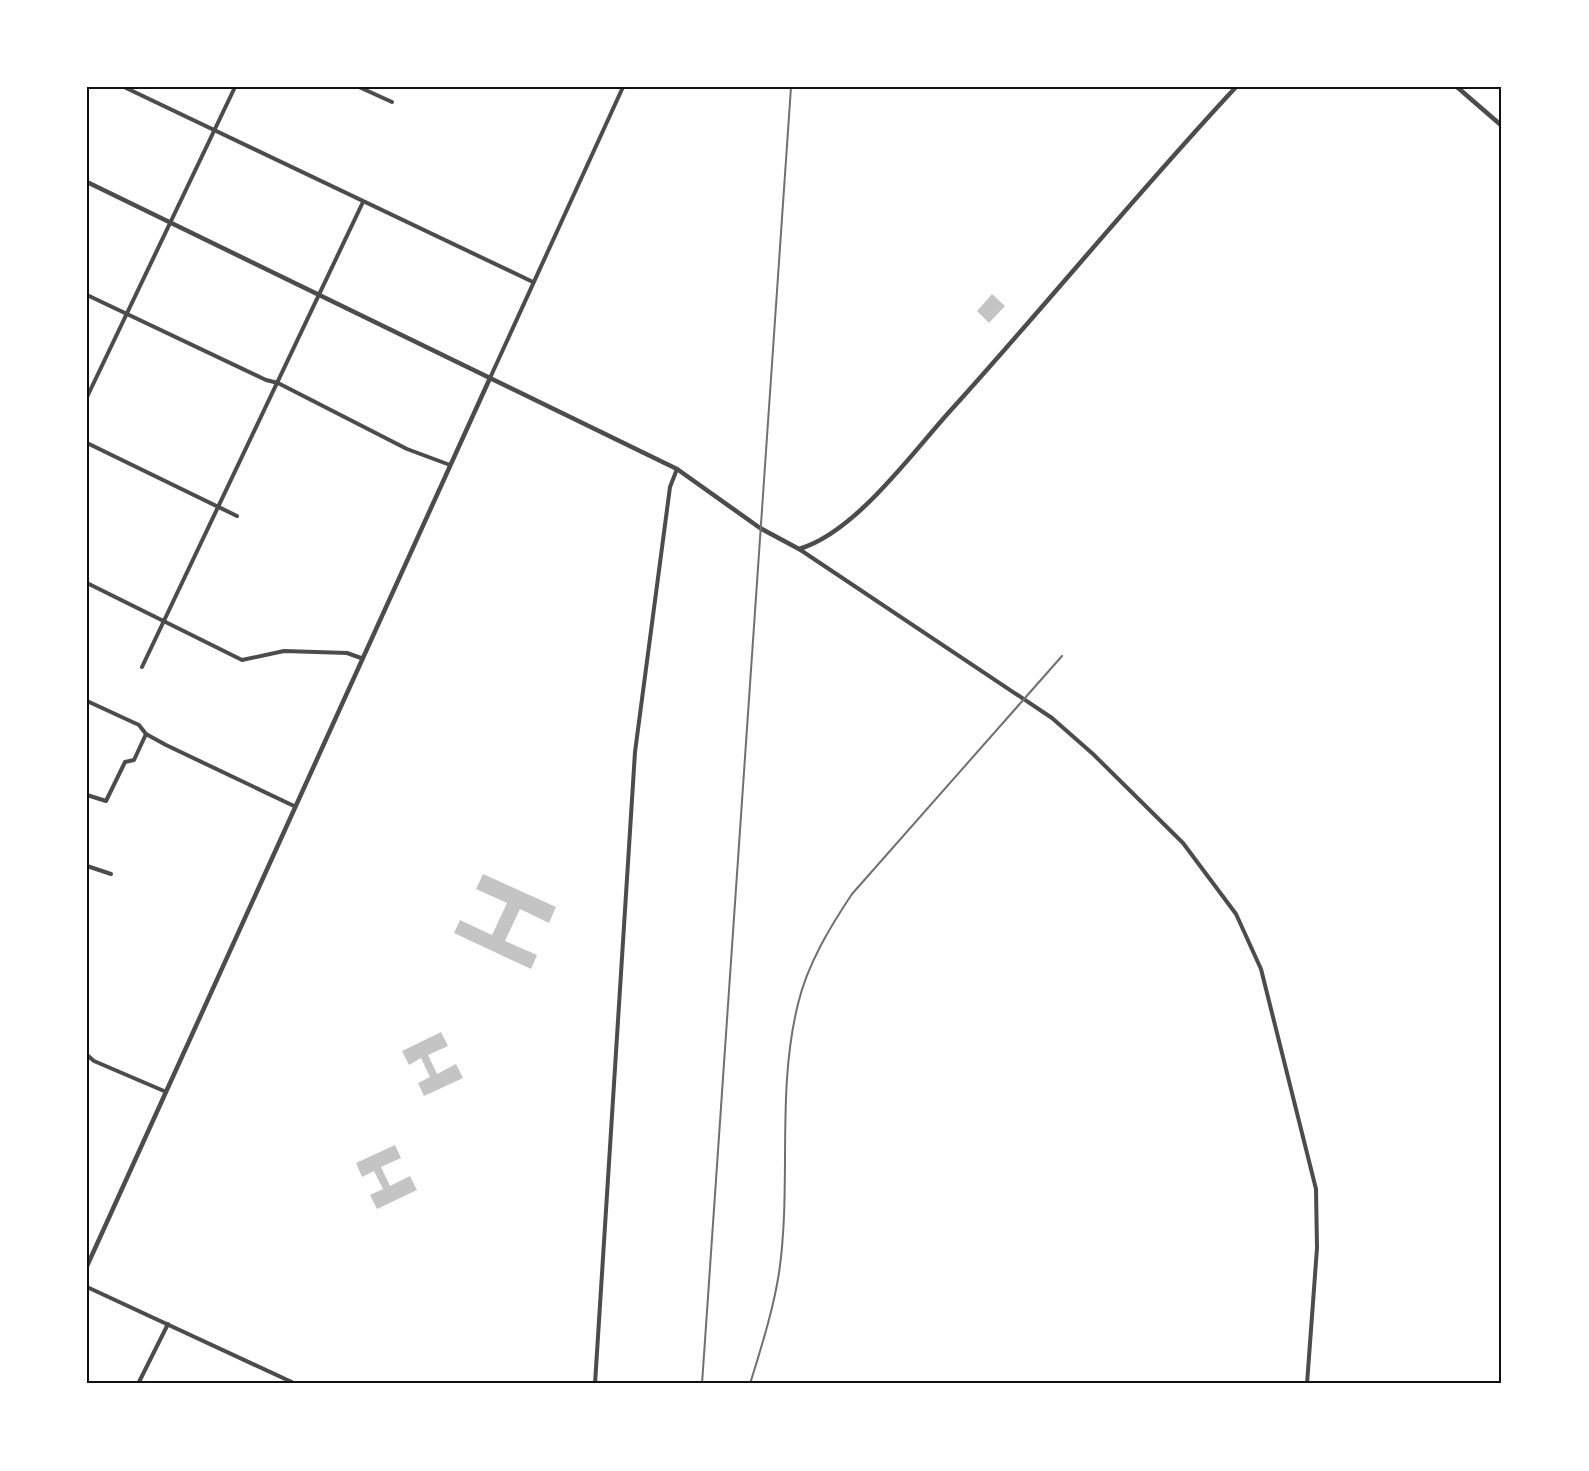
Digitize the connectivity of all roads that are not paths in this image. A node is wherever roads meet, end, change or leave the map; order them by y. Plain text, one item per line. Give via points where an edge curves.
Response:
1 (124, 87) edge
2 (235, 87) edge
3 (359, 87) edge
4 (622, 87) edge
5 (1236, 87) edge
6 (1457, 87) edge
7 (392, 102) dead end
8 (1502, 126) edge
9 (214, 132) junction
10 (87, 182) edge
11 (363, 202) junction
12 (172, 222) junction
13 (533, 282) junction
14 (87, 295) edge
15 (320, 295) junction
16 (127, 314) junction
17 (490, 378) junction
18 (278, 383) junction
19 (87, 397) edge
20 (87, 443) edge
21 (450, 465) junction
22 (676, 469) junction
23 (218, 507) junction
24 (237, 516) dead end
25 (799, 549) junction
26 (87, 584) edge
27 (164, 620) junction
28 (361, 658) junction
29 (142, 667) dead end
30 (87, 701) edge
31 (146, 734) junction
32 (87, 795) edge
33 (294, 806) junction
34 (87, 866) edge
35 (111, 874) dead end
36 (87, 1055) edge
37 (164, 1091) junction
38 (87, 1266) edge
39 (87, 1287) edge
40 (168, 1324) junction
41 (138, 1384) edge
42 (296, 1384) edge
43 (595, 1384) edge
44 (1306, 1384) edge

1 - 9 street
2 - 9 street
3 - 7 street
4 - 13 street
5 - 25 street via 875,494 832,535
6 - 8 street
9 - 11 street
9 - 12 street
10 - 12 street
11 - 13 street
11 - 15 street
12 - 15 street
12 - 16 street
13 - 17 street
14 - 16 street
15 - 17 street
15 - 18 street
16 - 18 street
16 - 19 street
17 - 21 street
17 - 22 street
18 - 21 street via 407,449
18 - 23 street
20 - 23 street
21 - 28 street
22 - 25 street via 760,528
22 - 43 street via 658,567 636,752
23 - 24 street
23 - 27 street
25 - 44 street via 1052,718 1183,843 1236,914 1261,969 1316,1189 1317,1248
26 - 27 street
27 - 28 street via 242,660 293,651 347,653
27 - 29 street
28 - 33 street
30 - 31 street via 139,725
31 - 32 street via 134,760 125,762 106,801
31 - 33 street
33 - 37 street
34 - 35 street
36 - 37 street
37 - 38 street
39 - 40 street
40 - 41 street
40 - 42 street

